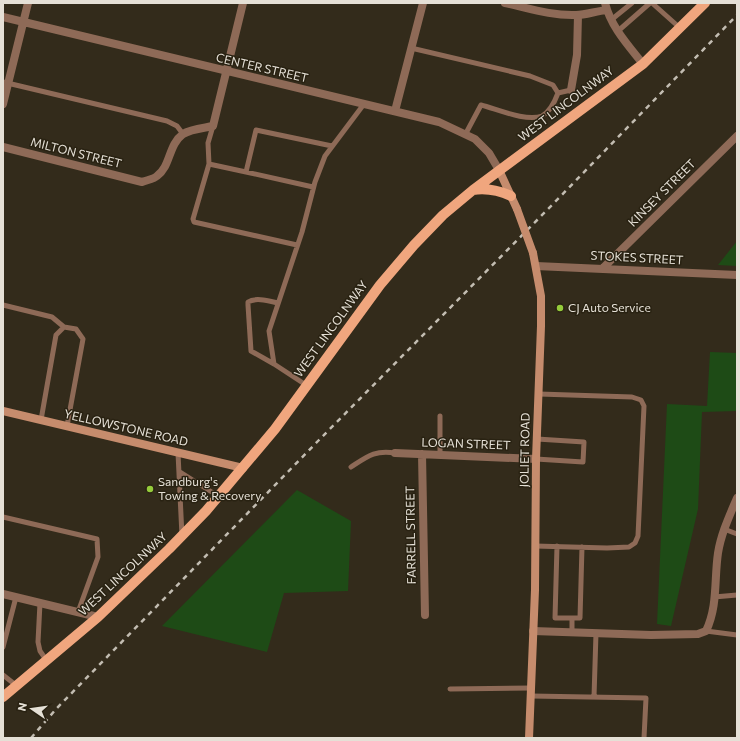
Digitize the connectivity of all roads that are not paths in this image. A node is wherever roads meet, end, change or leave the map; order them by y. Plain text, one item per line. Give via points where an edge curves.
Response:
1 (28, 3) edge
2 (243, 3) edge
3 (423, 3) edge
4 (505, 3) edge
5 (632, 3) edge
6 (651, 3) edge
7 (705, 3) edge
8 (606, 6) edge
9 (578, 15) junction
10 (3, 17) edge
11 (611, 20) junction
12 (23, 22) junction
13 (680, 28) junction
14 (618, 31) junction
15 (411, 48) junction
16 (643, 64) junction
17 (226, 72) junction
18 (6, 82) edge
19 (571, 90) joint
20 (558, 93) junction
21 (3, 104) edge
22 (364, 104) junction
23 (395, 111) junction
24 (213, 126) junction
25 (183, 134) junction
26 (465, 134) junction
27 (737, 136) edge
28 (332, 146) junction
29 (3, 147) edge
30 (209, 164) junction
31 (499, 170) junction
32 (246, 172) junction
33 (313, 187) junction
34 (472, 190) junction
35 (511, 196) junction
36 (297, 245) junction
37 (536, 266) junction
38 (603, 268) junction
39 (737, 275) edge
40 (278, 303) junction
41 (3, 305) edge
42 (64, 327) junction
43 (274, 364) junction
44 (306, 385) junction
45 (539, 394) junction
46 (3, 411) edge
47 (440, 416) dead end
48 (41, 420) junction
49 (67, 426) junction
50 (537, 439) junction
51 (178, 453) junction
52 (395, 453) joint
53 (422, 454) junction
54 (440, 454) junction
55 (536, 459) junction
56 (351, 467) dead end
57 (243, 468) junction
58 (180, 472) junction
59 (218, 496) junction
60 (737, 498) edge
61 (3, 517) edge
62 (724, 529) junction
63 (737, 534) edge
64 (182, 536) junction
65 (535, 546) junction
66 (557, 546) junction
67 (582, 547) junction
68 (3, 594) edge
69 (737, 595) edge
70 (16, 597) junction
71 (714, 597) junction
72 (40, 603) junction
73 (78, 612) junction
74 (425, 615) dead end
75 (98, 617) junction
76 (572, 618) junction
77 (533, 631) junction
78 (572, 632) junction
79 (706, 632) junction
80 (596, 633) junction
81 (737, 634) edge
82 (3, 647) edge
83 (46, 660) junction
84 (3, 675) edge
85 (16, 686) junction
86 (450, 689) dead end
87 (531, 692) junction
88 (3, 697) edge
89 (594, 697) junction
90 (529, 738) edge
91 (644, 738) edge

1 - 12 street
2 - 17 street
3 - 15 street
4 - 9 street via 553,14
5 - 11 lane
6 - 13 lane
6 - 14 lane
7 - 13 main road, WEST LINCOLNWAY
8 - 9 street
8 - 11 street
9 - 19 street via 578,55
10 - 12 street, CENTER STREET
11 - 14 street
12 - 17 street, CENTER STREET
12 - 18 street
13 - 16 main road, WEST LINCOLNWAY
14 - 16 street
15 - 20 lane via 530,76 553,85
15 - 23 street
16 - 31 main road, WEST LINCOLNWAY
17 - 22 street, CENTER STREET
17 - 24 street
18 - 21 street
18 - 25 lane via 167,121 177,126
19 - 20 lane
20 - 26 lane via 550,109 539,116 524,117 481,105
22 - 23 street, CENTER STREET
22 - 28 lane
23 - 26 street, CENTER STREET via 439,122
24 - 25 street
24 - 30 lane via 208,143
25 - 29 street, MILTON STREET via 174,144 164,168 157,177 142,182
26 - 31 street, CENTER STREET via 489,153
27 - 38 street, KINSEY STREET
28 - 32 lane via 256,130
28 - 33 lane via 325,156
30 - 32 lane
30 - 36 lane via 194,222
31 - 34 main road, WEST LINCOLNWAY
31 - 35 main road, JOLIET ROAD
32 - 33 lane
33 - 36 lane
34 - 35 main road via 496,190
34 - 44 main road, WEST LINCOLNWAY via 414,245 380,285
35 - 37 main road, JOLIET ROAD, bridge
36 - 40 lane
37 - 38 street, STOKES STREET
37 - 45 main road, JOLIET ROAD via 541,296
38 - 39 street, STOKES STREET
40 - 43 lane via 269,331
40 - 43 lane via 255,299 248,302 251,351
41 - 42 lane via 52,317
42 - 48 lane via 56,335
42 - 49 lane via 76,329 84,339
43 - 44 lane
44 - 57 main road, WEST LINCOLNWAY
45 - 50 main road, JOLIET ROAD
45 - 67 lane via 632,397 640,400 644,406 638,536 635,543 629,547
46 - 48 main road, YELLOWSTONE ROAD
47 - 54 lane
48 - 49 main road, YELLOWSTONE ROAD
49 - 51 main road, YELLOWSTONE ROAD
50 - 55 main road, JOLIET ROAD
50 - 55 lane via 584,442 583,462
51 - 57 main road, YELLOWSTONE ROAD
51 - 58 lane
52 - 53 street, LOGAN STREET
52 - 56 lane via 374,453
53 - 54 street, LOGAN STREET
53 - 74 street, FARRELL STREET
54 - 55 street, LOGAN STREET
55 - 65 main road, JOLIET ROAD
57 - 59 main road, WEST LINCOLNWAY
58 - 59 lane
58 - 64 lane
59 - 64 main road, WEST LINCOLNWAY
60 - 62 street
61 - 73 lane via 97,539 98,557
62 - 63 lane
62 - 71 street via 718,555
64 - 75 main road, WEST LINCOLNWAY
65 - 66 lane
65 - 77 main road, JOLIET ROAD
66 - 67 lane
66 - 76 lane via 555,618
67 - 76 lane via 580,618
68 - 70 street
69 - 71 lane
70 - 72 street
70 - 82 lane
71 - 79 street via 712,619
72 - 73 street
72 - 83 lane via 38,642
73 - 75 street
75 - 83 main road, WEST LINCOLNWAY
76 - 78 lane
77 - 78 street
77 - 87 main road, JOLIET ROAD
78 - 80 street
79 - 80 street via 651,635
79 - 81 lane
80 - 89 lane
83 - 85 main road, WEST LINCOLNWAY
84 - 85 lane
85 - 88 main road, WEST LINCOLNWAY
86 - 87 lane
87 - 89 lane
87 - 90 main road, JOLIET ROAD
89 - 91 lane via 646,698

